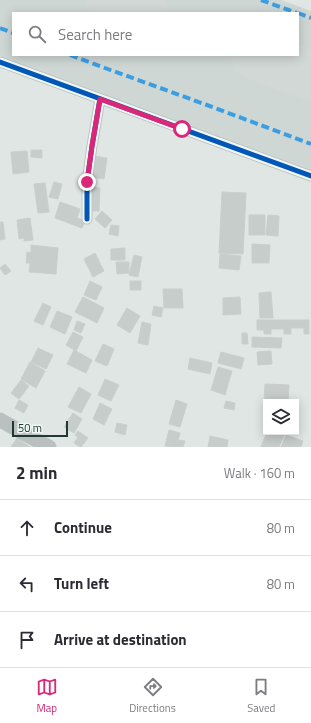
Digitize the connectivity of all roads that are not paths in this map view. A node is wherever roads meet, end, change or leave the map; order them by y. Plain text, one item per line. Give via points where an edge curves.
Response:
1 (0, 62) edge
2 (100, 99) junction
3 (311, 176) edge
4 (87, 219) dead end
5 (0, 420) edge
6 (49, 447) edge

1 - 2 street
2 - 3 street
2 - 4 street via 87,182
5 - 6 highway

